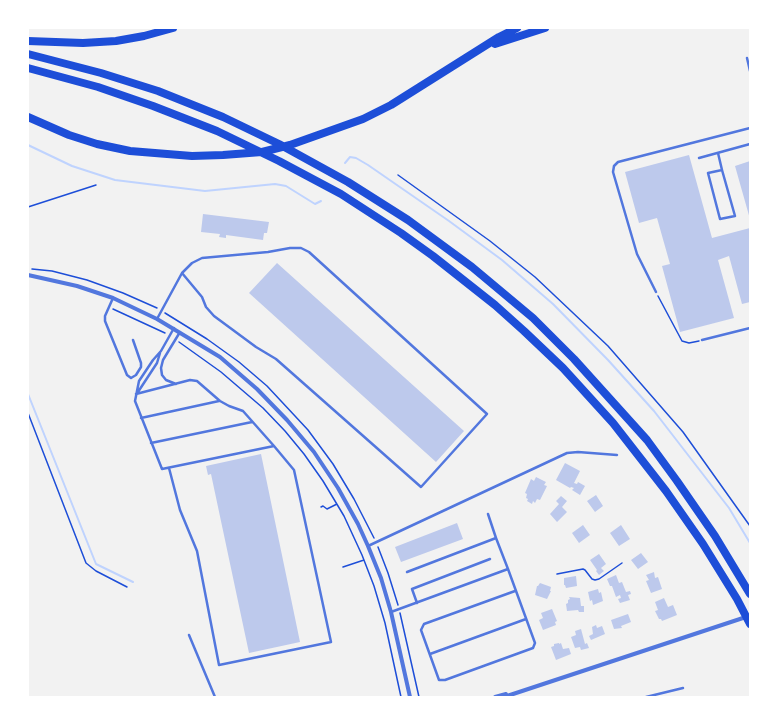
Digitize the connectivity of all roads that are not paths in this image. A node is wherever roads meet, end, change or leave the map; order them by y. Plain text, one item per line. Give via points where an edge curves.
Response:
1 (173, 28) edge
2 (517, 28) edge
3 (545, 28) edge
4 (28, 41) edge
5 (472, 53) junction
6 (28, 54) edge
7 (747, 58) dead end
8 (28, 68) edge
9 (750, 71) edge
10 (28, 117) edge
11 (750, 128) edge
12 (750, 144) edge
13 (718, 153) junction
14 (699, 158) dead end
15 (722, 170) junction
16 (182, 273) junction
17 (28, 275) edge
18 (656, 292) road end
19 (112, 298) junction
20 (157, 318) junction
21 (174, 328) junction
22 (750, 328) edge
23 (180, 332) junction
24 (133, 340) dead end
25 (702, 340) road end
26 (176, 384) junction
27 (136, 394) junction
28 (220, 401) junction
29 (142, 418) junction
30 (253, 422) junction
31 (151, 443) junction
32 (274, 446) junction
33 (617, 455) dead end
34 (169, 468) junction
35 (488, 514) dead end
36 (496, 538) junction
37 (368, 546) junction
38 (490, 559) dead end
39 (508, 569) junction
40 (407, 572) dead end
41 (515, 591) junction
42 (750, 594) edge
43 (417, 603) junction
44 (391, 612) junction
45 (750, 615) edge
46 (526, 619) junction
47 (750, 624) edge
48 (189, 635) dead end
49 (430, 654) junction
50 (531, 687) junction
51 (683, 688) dead end
52 (215, 697) edge
53 (410, 697) edge
54 (495, 697) edge
55 (504, 697) edge
56 (646, 697) edge

1 - 4 highway via 116,41
2 - 5 highway
3 - 5 highway
5 - 10 highway via 391,105 363,119 320,136 262,152 192,156 130,151 70,135
6 - 42 highway via 158,91 223,117 348,182 402,215 466,262 533,318 647,440 715,536
7 - 9 lane
8 - 47 highway via 105,89 217,131 341,194 433,256 524,331 563,368 613,423 703,544
11 - 18 lane via 618,162 614,166 613,172 637,254
12 - 13 lane
13 - 14 lane
13 - 15 lane
15 - 15 lane via 708,173 720,220 735,216
16 - 16 lane via 214,316 276,359 421,487 487,414 309,252 301,248 202,258
16 - 20 lane
17 - 19 street via 77,286
19 - 20 street
19 - 24 lane via 105,320 127,375 131,378 141,367
20 - 21 street
21 - 23 street
21 - 27 lane via 160,351 157,362
22 - 25 lane
23 - 26 lane via 161,368 166,380
23 - 37 street via 230,366 287,420 334,481 352,511
26 - 27 lane
26 - 28 lane via 197,381
27 - 29 lane via 135,401
28 - 29 lane
28 - 30 lane via 243,411
29 - 31 lane
30 - 31 lane
30 - 32 lane
31 - 34 lane via 162,470
32 - 34 lane
32 - 34 lane via 294,470 331,642 220,665 197,551 180,510
33 - 37 lane via 567,453
35 - 36 lane
36 - 39 lane
36 - 40 lane
37 - 44 street
38 - 43 lane via 412,589
39 - 41 lane
39 - 43 lane
41 - 46 lane
41 - 49 lane via 424,624 421,630
43 - 44 lane
44 - 53 street
45 - 50 street
46 - 49 lane
46 - 49 lane via 534,643 533,648 445,680 438,680
48 - 52 lane
50 - 54 street
50 - 55 street
51 - 56 lane

